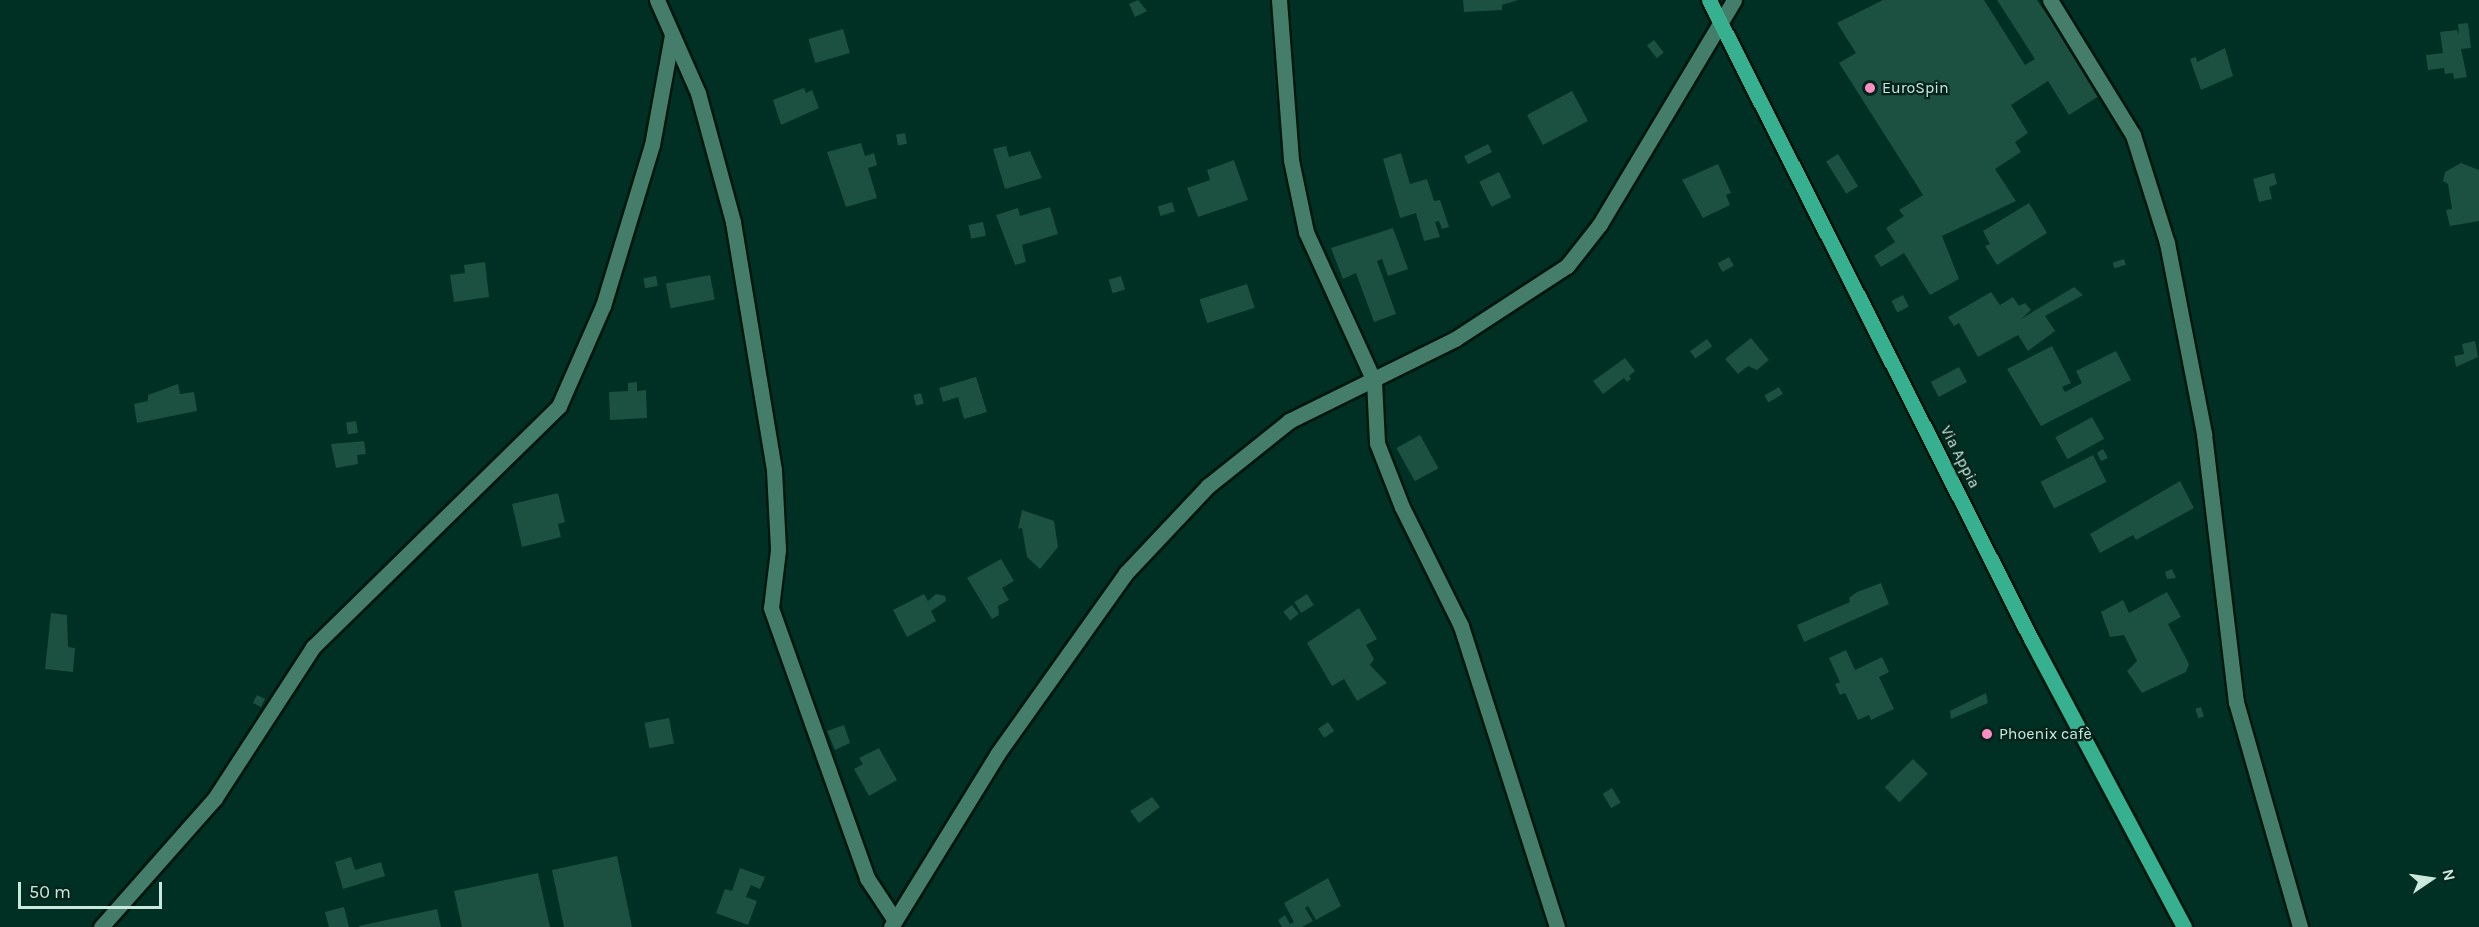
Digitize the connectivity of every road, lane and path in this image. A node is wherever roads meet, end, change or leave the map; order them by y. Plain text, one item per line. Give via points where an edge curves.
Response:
1 (657, 0) edge
2 (1279, 0) edge
3 (1709, 0) edge
4 (1734, 0) edge
5 (2050, 0) edge
6 (1720, 21) junction
7 (672, 34) junction
8 (1374, 381) junction
9 (892, 923) edge
10 (101, 927) edge
11 (1557, 927) edge
12 (2184, 927) edge
13 (2300, 927) edge

1 - 7 street
2 - 8 street via 1291,160 1306,232
3 - 6 main road, Via Appia
4 - 6 street
5 - 13 street via 2133,135 2167,243 2204,434 2236,702
6 - 8 street via 1600,224 1567,266 1455,339
6 - 12 main road, Via Appia via 2031,639
7 - 9 street via 698,93 733,222 774,470 778,550 771,608 867,878
7 - 10 street via 652,145 603,306 559,406 314,647 215,798
8 - 9 street via 1290,421 1208,486 1126,573 999,753
8 - 11 street via 1377,443 1402,507 1461,626

